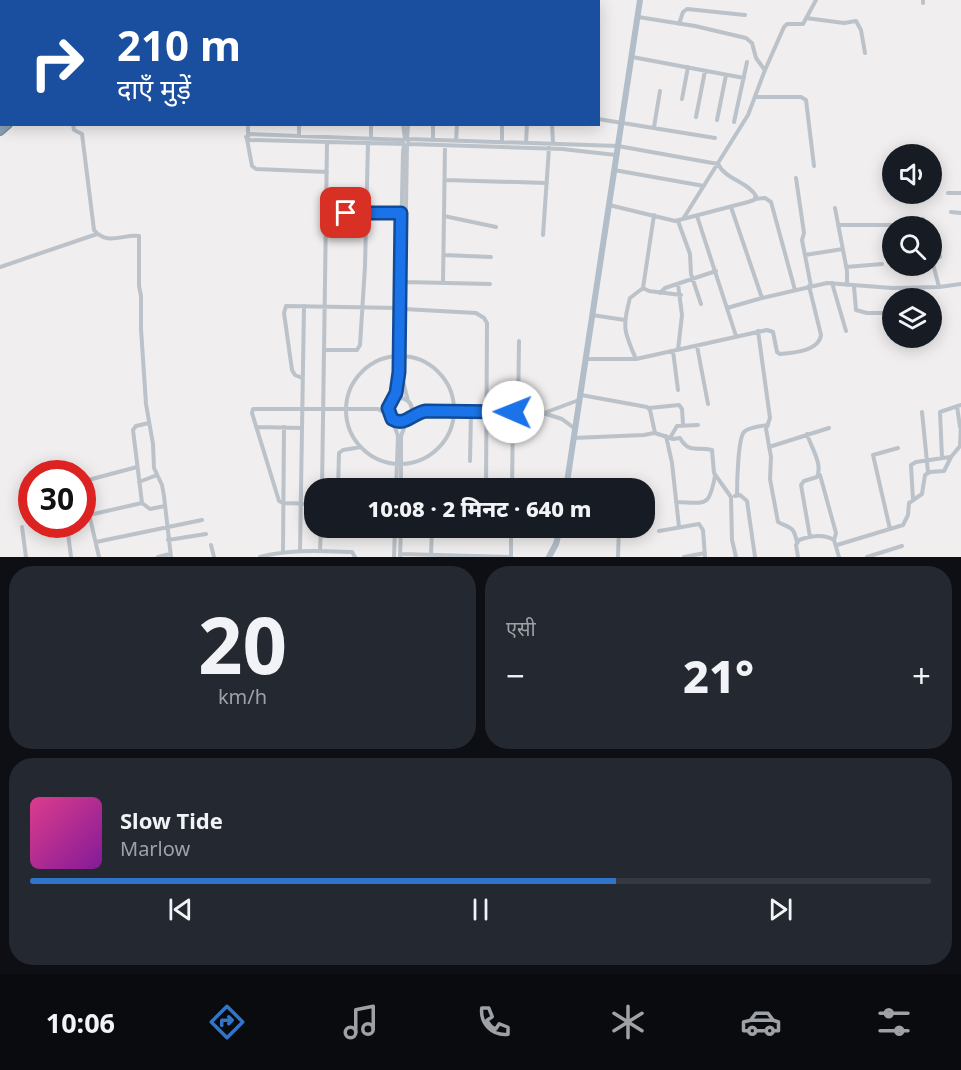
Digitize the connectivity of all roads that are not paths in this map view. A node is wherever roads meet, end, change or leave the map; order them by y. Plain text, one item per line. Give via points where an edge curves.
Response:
1 (640, 0) edge
2 (816, 0) edge
3 (745, 15) dead end
4 (638, 17) junction
5 (806, 18) junction
6 (679, 24) junction
7 (865, 53) dead end
8 (632, 57) junction
9 (747, 62) dead end
10 (688, 67) junction
11 (705, 70) junction
12 (765, 70) junction
13 (726, 75) junction
14 (744, 78) junction
15 (660, 91) dead end
16 (755, 97) junction
17 (682, 99) dead end
18 (696, 117) dead end
19 (600, 119) edge
20 (717, 120) dead end
21 (622, 121) junction
22 (734, 122) dead end
23 (73, 126) edge
24 (248, 126) edge
25 (299, 126) edge
26 (371, 126) edge
27 (403, 126) edge
28 (408, 126) edge
29 (433, 126) edge
30 (457, 126) edge
31 (502, 126) edge
32 (527, 126) edge
33 (552, 126) edge
34 (654, 127) junction
35 (299, 136) junction
36 (248, 137) junction
37 (371, 138) junction
38 (715, 138) dead end
39 (433, 140) junction
40 (456, 141) junction
41 (406, 142) junction
42 (502, 142) junction
43 (327, 143) junction
44 (368, 143) junction
45 (526, 143) junction
46 (553, 144) junction
47 (445, 146) junction
48 (618, 146) junction
49 (549, 148) junction
50 (617, 155) junction
51 (718, 164) junction
52 (814, 166) dead end
53 (614, 170) junction
54 (327, 172) junction
55 (796, 178) dead end
56 (445, 180) junction
57 (547, 183) junction
58 (704, 186) junction
59 (948, 193) dead end
60 (961, 193) edge
61 (755, 199) junction
62 (609, 205) junction
63 (732, 207) junction
64 (835, 208) dead end
65 (326, 212) junction
66 (951, 212) dead end
67 (366, 213) junction
68 (401, 213) junction
69 (961, 213) edge
70 (654, 215) junction
71 (444, 216) junction
72 (697, 216) junction
73 (683, 219) junction
74 (678, 221) junction
75 (838, 225) junction
76 (882, 225) edge
77 (496, 226) dead end
78 (97, 234) junction
79 (543, 235) dead end
80 (843, 249) junction
81 (444, 255) junction
82 (805, 255) junction
83 (491, 257) dead end
84 (882, 264) dead end
85 (0, 267) edge
86 (846, 267) junction
87 (716, 271) junction
88 (936, 276) edge
89 (693, 279) junction
90 (405, 282) junction
91 (443, 283) junction
92 (490, 284) dead end
93 (678, 284) junction
94 (832, 284) junction
95 (961, 284) edge
96 (848, 285) junction
97 (810, 286) junction
98 (854, 286) junction
99 (939, 287) junction
100 (643, 288) junction
101 (795, 290) junction
102 (660, 292) junction
103 (681, 295) junction
104 (762, 298) junction
105 (701, 304) dead end
106 (304, 306) junction
107 (325, 307) junction
108 (362, 308) junction
109 (727, 308) junction
110 (402, 309) junction
111 (882, 313) edge
112 (592, 315) junction
113 (625, 320) junction
114 (758, 331) junction
115 (846, 331) dead end
116 (736, 336) junction
117 (519, 341) dead end
118 (697, 346) junction
119 (324, 350) junction
120 (678, 350) junction
121 (673, 351) junction
122 (401, 356) junction
123 (585, 359) junction
124 (636, 359) junction
125 (302, 378) junction
126 (678, 390) dead end
127 (579, 398) junction
128 (409, 403) junction
129 (708, 404) dead end
130 (959, 405) edge
131 (389, 406) junction
132 (560, 408) junction
133 (649, 408) junction
134 (303, 409) junction
135 (323, 409) junction
136 (346, 409) junction
137 (378, 410) junction
138 (426, 411) junction
139 (454, 411) junction
140 (471, 411) junction
141 (487, 411) junction
142 (516, 412) junction
143 (922, 412) dead end
144 (543, 413) junction
145 (390, 417) junction
146 (409, 418) junction
147 (560, 418) junction
148 (149, 423) junction
149 (683, 424) junction
150 (698, 425) dead end
151 (768, 425) junction
152 (960, 426) edge
153 (256, 427) junction
154 (284, 427) junction
155 (302, 428) junction
156 (829, 428) dead end
157 (575, 429) junction
158 (655, 433) junction
159 (807, 434) junction
160 (668, 437) junction
161 (573, 438) junction
162 (361, 447) junction
163 (769, 447) junction
164 (897, 448) dead end
165 (951, 457) junction
166 (942, 458) junction
167 (927, 460) junction
168 (470, 461) dead end
169 (399, 465) junction
170 (137, 466) junction
171 (928, 472) junction
172 (819, 473) junction
173 (157, 475) junction
174 (715, 476) junction
175 (96, 478) edge
176 (321, 478) edge
177 (338, 478) edge
178 (397, 478) edge
179 (400, 478) edge
180 (486, 478) edge
181 (513, 478) edge
182 (568, 478) edge
183 (139, 482) junction
184 (736, 495) junction
185 (730, 497) junction
186 (914, 500) junction
187 (676, 502) junction
188 (142, 503) junction
189 (283, 503) junction
190 (300, 504) junction
191 (304, 504) edge
192 (165, 506) junction
193 (96, 513) edge
194 (202, 520) dead end
195 (166, 526) junction
196 (679, 527) junction
197 (890, 529) junction
198 (659, 531) dead end
199 (206, 534) dead end
200 (810, 537) junction
201 (23, 538) edge
202 (69, 538) edge
203 (95, 538) edge
204 (321, 538) edge
205 (395, 538) edge
206 (401, 538) edge
207 (432, 538) edge
208 (511, 538) edge
209 (558, 538) edge
210 (619, 538) edge
211 (168, 540) junction
212 (96, 542) junction
213 (797, 542) junction
214 (836, 543) junction
215 (211, 545) dead end
216 (902, 546) dead end
217 (283, 551) junction
218 (321, 551) junction
219 (300, 552) junction
220 (400, 555) edge
221 (431, 555) junction
222 (705, 555) edge
223 (170, 556) edge
224 (26, 557) edge
225 (71, 557) edge
226 (99, 557) edge
227 (158, 557) edge
228 (214, 557) edge
229 (260, 557) edge
230 (356, 557) edge
231 (394, 557) edge
232 (549, 557) edge
233 (618, 557) edge
234 (684, 557) edge
235 (736, 557) edge
236 (755, 557) edge
237 (798, 557) edge
238 (839, 557) edge
239 (867, 557) edge

1 - 4 main road
2 - 5 street
3 - 6 street via 687,9
4 - 6 street
4 - 8 main road
5 - 7 street via 856,21
5 - 12 street via 800,25 785,25
6 - 12 street via 749,40
8 - 10 street
8 - 21 main road
9 - 14 street
10 - 11 street
10 - 17 street
11 - 13 street
11 - 18 street
12 - 16 street
13 - 14 street
13 - 20 street
14 - 22 street
15 - 34 street
16 - 51 street via 744,124
16 - 52 street via 795,96 806,100
19 - 21 street
21 - 34 street
21 - 48 main road
23 - 78 street via 82,136 92,225
24 - 36 street
25 - 35 street
26 - 37 street
27 - 41 street
28 - 41 street
29 - 39 street
30 - 40 street
31 - 42 street
32 - 45 street
33 - 46 street
34 - 38 street
35 - 36 street
35 - 37 street
36 - 43 street
36 - 54 street via 252,166 256,169
37 - 41 street
39 - 40 street
39 - 41 street
40 - 42 street
41 - 44 street
41 - 47 street
41 - 68 street
41 - 90 street
42 - 45 street
43 - 44 street
43 - 54 street
44 - 67 street
45 - 46 street
46 - 48 street
47 - 49 street
47 - 56 street
48 - 50 main road
48 - 51 street
49 - 50 street
49 - 57 street
50 - 53 main road
51 - 58 street
51 - 61 street via 723,172 751,190
53 - 58 street
53 - 62 main road
54 - 65 street
55 - 82 street
56 - 57 street
56 - 71 street
57 - 79 street
58 - 73 street
59 - 60 street
61 - 63 street
61 - 101 street via 771,202
62 - 70 street
62 - 112 main road
63 - 72 street
63 - 104 street
64 - 75 street
65 - 67 street
65 - 107 street
66 - 69 street
67 - 68 street
67 - 108 street
68 - 110 street
70 - 74 street
70 - 100 street
71 - 77 street
71 - 81 street
72 - 73 street
72 - 87 street
73 - 74 street
74 - 89 street via 690,254
75 - 76 street
75 - 80 street
78 - 85 street
78 - 148 street via 112,239 139,236
80 - 82 street
80 - 86 street
81 - 83 street
81 - 91 street
82 - 97 street
84 - 86 street
86 - 96 street
87 - 89 street
87 - 109 street
88 - 99 street
89 - 93 street
89 - 105 street
90 - 91 street
90 - 110 street
91 - 92 street
93 - 102 street
93 - 103 street
94 - 96 street
94 - 97 street
94 - 115 street
95 - 99 street
96 - 98 street
97 - 101 street
97 - 114 street via 821,335 816,345 780,354 771,330
98 - 99 street
98 - 111 street via 856,310
100 - 102 street
100 - 113 street via 630,298
101 - 104 street
102 - 103 street
103 - 120 street
104 - 109 street
106 - 107 street
106 - 125 street
106 - 125 street via 284,309 293,373
107 - 108 street
107 - 119 street
108 - 110 street
108 - 119 street via 360,348
109 - 116 street
110 - 122 street
110 - 141 street via 476,313 484,318 488,328
112 - 113 street
112 - 123 main road
113 - 124 street via 625,334
114 - 116 street
114 - 151 street
116 - 118 street
117 - 142 street
118 - 120 street
118 - 129 street
119 - 135 street
120 - 121 street
121 - 124 street
121 - 126 street
122 - 128 street via 403,387
122 - 131 street via 398,387
122 - 136 street via 376,361 362,372 349,391
122 - 139 street via 425,362 441,375 453,397
123 - 124 street
123 - 127 main road
125 - 134 street
127 - 132 street
127 - 133 street
127 - 157 main road
128 - 131 street via 400,399
128 - 138 street
128 - 146 street
130 - 152 street
130 - 166 street via 940,412
131 - 137 street
131 - 145 street
132 - 144 street
132 - 147 street
133 - 149 street via 679,405
133 - 158 street
134 - 135 street
134 - 153 street via 254,409
134 - 155 street
135 - 136 street
135 - 176 street
136 - 137 street
136 - 162 street via 350,430
137 - 145 street
138 - 139 street
138 - 146 street
139 - 140 street
139 - 169 street via 449,434 437,449 420,461
140 - 141 street
140 - 168 street
141 - 142 street
141 - 180 street
142 - 144 street
142 - 181 street
143 - 167 street
144 - 147 street
145 - 146 street via 398,422
145 - 169 street via 398,436
146 - 169 street via 402,432
147 - 157 street
148 - 170 street via 133,430
148 - 173 street
149 - 150 street
149 - 160 street
151 - 163 street
151 - 184 street via 742,434
152 - 165 street via 961,443
153 - 154 street
153 - 189 street via 278,499
154 - 155 street
154 - 189 street
155 - 190 street
156 - 159 street
157 - 161 main road
158 - 160 street
158 - 161 street
159 - 163 street
159 - 172 street
160 - 174 street via 680,438 689,447 712,450
160 - 187 street
161 - 182 main road
162 - 169 street via 374,458
162 - 177 street via 339,453
163 - 213 street via 777,519 791,527
164 - 197 street via 873,455
165 - 166 street
165 - 171 street via 944,471
166 - 167 street
167 - 171 street
167 - 186 street via 911,465
169 - 178 street
169 - 179 street
170 - 175 street
170 - 183 street
171 - 186 street via 922,494
172 - 200 street via 801,484
172 - 214 street
173 - 183 street
173 - 192 street
174 - 185 street
174 - 187 street via 708,501
183 - 188 street
184 - 185 street
184 - 236 street via 748,503
185 - 235 street
186 - 197 street via 908,504 905,523
187 - 196 street
188 - 192 street via 147,508
188 - 193 street
189 - 190 street
189 - 217 street
190 - 191 street
190 - 219 street
192 - 195 street
194 - 195 street
195 - 211 street
195 - 212 street
196 - 198 street
196 - 222 street via 701,526
197 - 214 street
199 - 211 street
200 - 213 street
200 - 214 street via 825,536
201 - 224 street
202 - 225 street
203 - 212 street
204 - 218 street
205 - 231 street
206 - 220 street
207 - 221 street
208 - 221 street via 511,557
209 - 232 main road
210 - 233 street
211 - 223 street
212 - 226 street
213 - 237 street
214 - 238 street
215 - 228 street
216 - 239 street
217 - 219 street
217 - 229 street
218 - 219 street
218 - 230 street via 352,552
220 - 221 street
222 - 234 street
223 - 227 street

